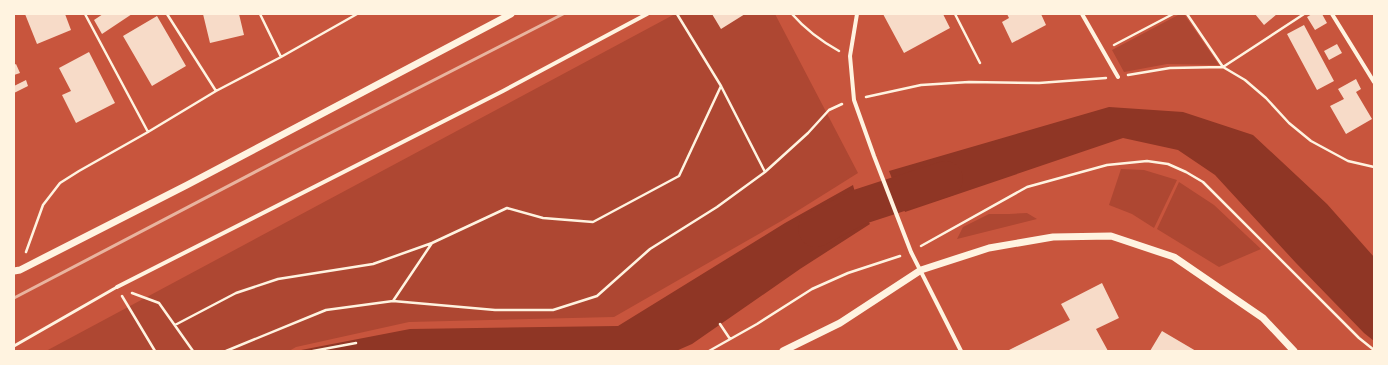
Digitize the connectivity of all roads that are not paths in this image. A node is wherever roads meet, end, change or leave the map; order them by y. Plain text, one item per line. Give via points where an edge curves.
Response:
1 (511, 14) edge
2 (647, 14) edge
3 (857, 14) edge
4 (1082, 14) edge
5 (1332, 14) edge
6 (1118, 77) road end
7 (1374, 82) edge
8 (17, 270) edge
9 (921, 270) junction
10 (117, 287) joint
11 (14, 346) edge
12 (783, 351) edge
13 (962, 351) edge
14 (1294, 351) edge

1 - 8 street via 188,185
2 - 10 street via 503,91
3 - 9 street via 850,56 854,100 911,252
4 - 6 street
5 - 7 street
9 - 12 street via 840,323
9 - 13 street
9 - 14 street via 989,248 1053,237 1111,236 1174,257 1264,318
10 - 11 lane

